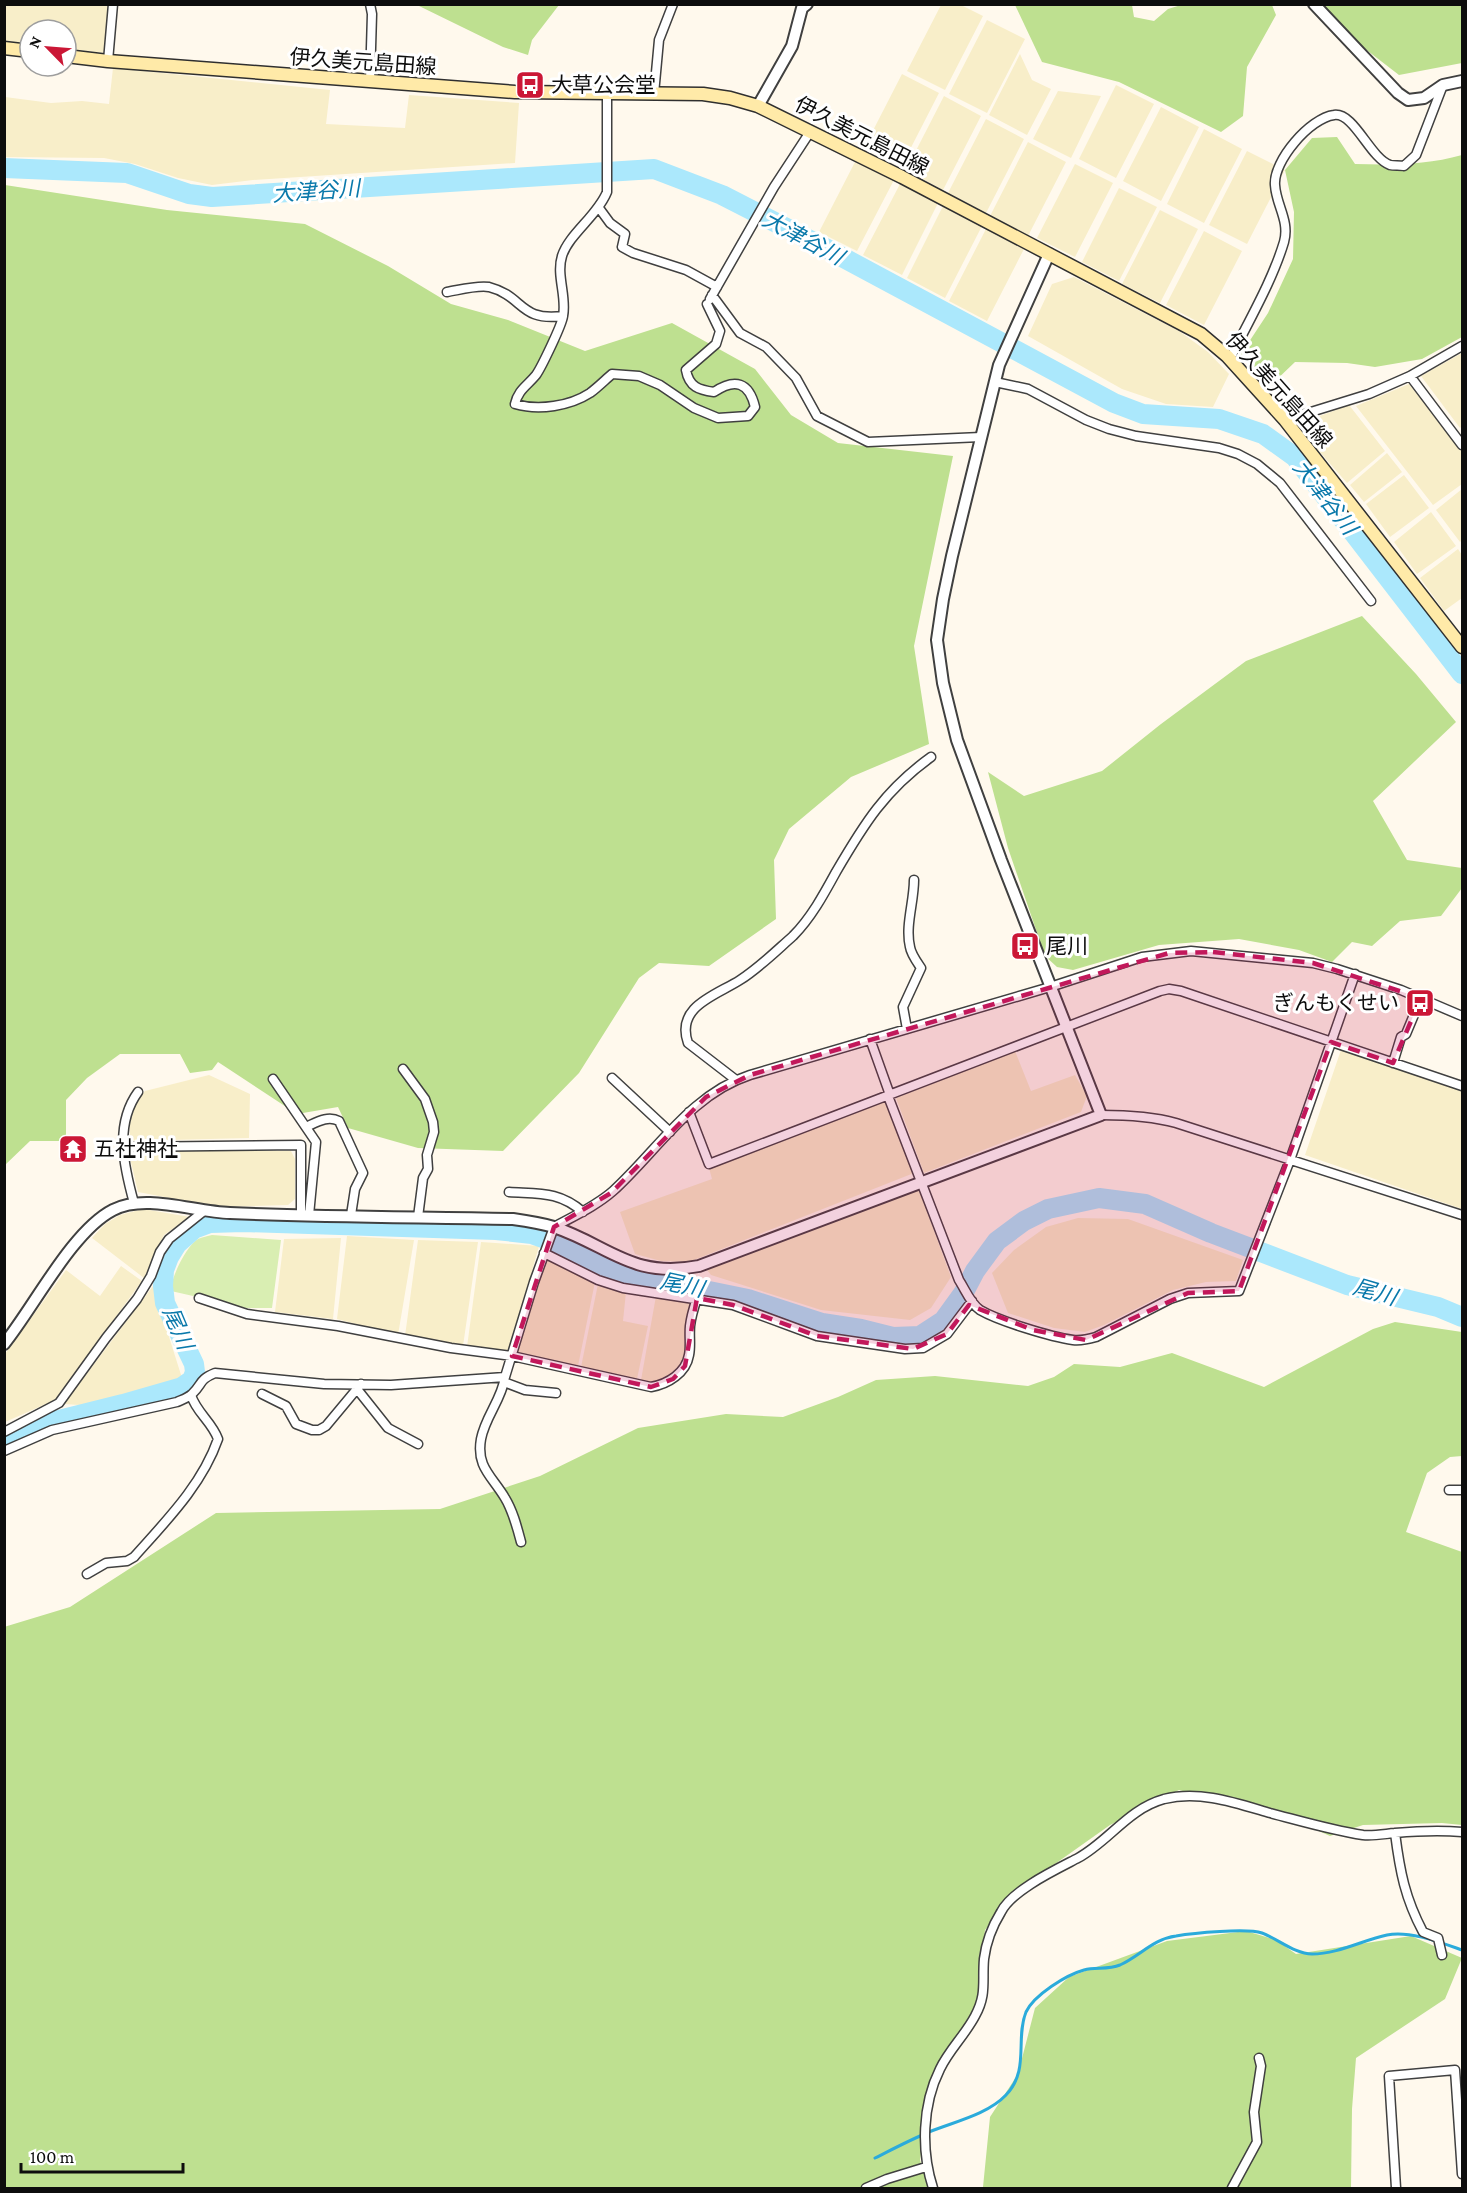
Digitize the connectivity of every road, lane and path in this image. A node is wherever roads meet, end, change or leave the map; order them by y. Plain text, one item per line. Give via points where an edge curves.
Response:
1 (113, 4) edge
2 (370, 4) edge
3 (673, 4) edge
4 (807, 4) edge
5 (1314, 4) edge
6 (78, 57) edge
7 (108, 61) junction
8 (1462, 81) edge
9 (370, 82) junction
10 (1443, 85) junction
11 (607, 94) junction
12 (654, 94) junction
13 (758, 106) junction
14 (810, 132) junction
15 (599, 208) junction
16 (1049, 254) junction
17 (715, 291) junction
18 (447, 292) dead end
19 (563, 316) junction
20 (1462, 346) edge
21 (1230, 359) junction
22 (1410, 376) junction
23 (995, 382) junction
24 (1285, 420) junction
25 (981, 438) junction
26 (1462, 445) edge
27 (1371, 601) dead end
28 (1462, 647) edge
29 (931, 757) dead end
30 (914, 880) dead end
31 (1355, 974) junction
32 (1050, 987) junction
33 (1421, 998) junction
34 (1462, 1016) edge
35 (1067, 1028) junction
36 (907, 1029) junction
37 (870, 1040) junction
38 (1331, 1042) junction
39 (1393, 1063) junction
40 (403, 1069) dead end
41 (612, 1078) dead end
42 (273, 1080) dead end
43 (736, 1080) junction
44 (1462, 1086) edge
45 (138, 1092) dead end
46 (889, 1096) junction
47 (689, 1112) junction
48 (1101, 1115) junction
49 (306, 1127) junction
50 (670, 1132) junction
51 (123, 1147) junction
52 (1290, 1160) junction
53 (921, 1182) junction
54 (509, 1192) dead end
55 (134, 1203) junction
56 (204, 1211) junction
57 (583, 1212) junction
58 (305, 1214) junction
59 (351, 1215) junction
60 (1462, 1215) edge
61 (418, 1217) junction
62 (553, 1230) junction
63 (545, 1251) junction
64 (199, 1298) dead end
65 (697, 1298) junction
66 (971, 1300) junction
67 (4, 1344) edge
68 (512, 1356) junction
69 (505, 1379) junction
70 (359, 1387) junction
71 (556, 1393) dead end
72 (262, 1394) dead end
73 (191, 1395) junction
74 (4, 1432) edge
75 (418, 1444) dead end
76 (4, 1451) edge
77 (1449, 1490) dead end
78 (1462, 1490) edge
79 (521, 1542) dead end
80 (87, 1574) dead end
81 (1462, 1832) edge
82 (1395, 1833) junction
83 (1442, 1955) dead end
84 (1259, 2058) dead end
85 (926, 2167) junction
86 (1462, 2174) edge
87 (866, 2188) edge
88 (933, 2188) edge
89 (1232, 2188) edge
90 (1396, 2188) edge

1 - 7 street
2 - 9 street
3 - 12 street via 658,40
4 - 13 street via 802,8 792,46
5 - 10 street via 1408,100 1424,98
6 - 7 main road, 伊久美元島田線
7 - 9 main road, 伊久美元島田線
8 - 10 street
9 - 11 main road, 伊久美元島田線
10 - 21 street via 1416,155 1404,166 1380,159 1345,117 1324,118 1310,125 1297,139 1277,170 1274,184 1287,232 1284,243
11 - 12 main road, 伊久美元島田線
11 - 15 street via 608,179
12 - 13 main road, 伊久美元島田線 via 702,94
13 - 14 main road, 伊久美元島田線
14 - 16 main road, 伊久美元島田線
14 - 17 street
15 - 17 street via 625,234 622,247 686,270
15 - 19 street via 562,257
16 - 21 main road, 伊久美元島田線 via 1192,329
16 - 23 street via 1014,329
17 - 19 street via 706,306 720,331 716,344 686,370 688,379 698,390 714,392 726,384 738,384 752,393 755,407 748,416 718,418 639,376 612,374 589,394 558,406 515,404 524,385 536,375
17 - 25 street via 740,333 766,347 796,378 817,416 868,442
18 - 19 street via 486,286 538,317
20 - 22 street
21 - 24 main road, 伊久美元島田線
22 - 24 street via 1369,394
22 - 26 street
23 - 25 street
23 - 27 street via 1028,389 1109,429 1219,448 1257,464 1280,483
24 - 28 main road, 伊久美元島田線
25 - 32 street via 942,599 937,640 957,740
29 - 43 street via 906,775 880,804 795,934 741,980 702,1001 691,1013 688,1043
30 - 36 street via 908,923 910,948 921,968 903,1007
31 - 32 street via 1313,963 1191,951 1142,957
31 - 33 street
31 - 38 street
32 - 35 street
32 - 36 street
33 - 34 street
33 - 39 street
35 - 38 street via 1169,990
35 - 46 street
35 - 48 street
36 - 37 street
37 - 43 street
37 - 46 street
38 - 39 street
38 - 52 street
39 - 44 street
40 - 61 street via 424,1099 433,1122
41 - 50 street
42 - 49 street
43 - 47 street via 706,1096
45 - 51 street via 126,1114
46 - 47 street via 709,1164
46 - 53 street
47 - 50 street
48 - 52 street via 1158,1118
48 - 53 street
49 - 58 street via 316,1142
49 - 59 street via 324,1119 339,1121 363,1173 355,1189
50 - 57 street via 611,1193
51 - 55 street via 124,1168
51 - 58 street via 301,1145
52 - 60 street
52 - 66 street via 1239,1291 1188,1293 1086,1340 1033,1330 979,1309
53 - 62 street via 683,1269 639,1266
53 - 66 street via 959,1280
54 - 57 street via 556,1196
55 - 56 street
55 - 67 street via 113,1209 83,1236
56 - 58 street
56 - 74 street via 169,1239 137,1299 59,1403
57 - 62 street
58 - 59 street
59 - 61 street
61 - 62 street via 513,1219
62 - 63 street
63 - 65 street via 609,1284
63 - 68 street
64 - 68 street via 247,1314
65 - 66 street via 733,1305 817,1336 913,1349 923,1348 947,1334
65 - 68 street via 688,1359 673,1379 658,1386
68 - 69 street
69 - 70 street
69 - 71 street via 525,1390
69 - 79 street via 481,1438 481,1461 505,1497
70 - 72 street via 319,1430 296,1424 286,1406
70 - 73 street via 215,1373 205,1377
70 - 75 street via 388,1428
73 - 76 street via 177,1402 52,1430
73 - 80 street via 218,1438 206,1465 180,1506 134,1557 126,1562 106,1563
77 - 78 street
81 - 82 street
82 - 83 street via 1407,1898 1423,1932 1438,1938
82 - 85 street via 1366,1835 1327,1829 1224,1800 1180,1796 1145,1806 1085,1854 1012,1898 1002,1910 984,1956 985,1990 976,2016 933,2086 924,2144
84 - 89 street via 1254,2112 1257,2142
85 - 87 street
85 - 88 street
86 - 90 street via 1455,2070 1389,2076

